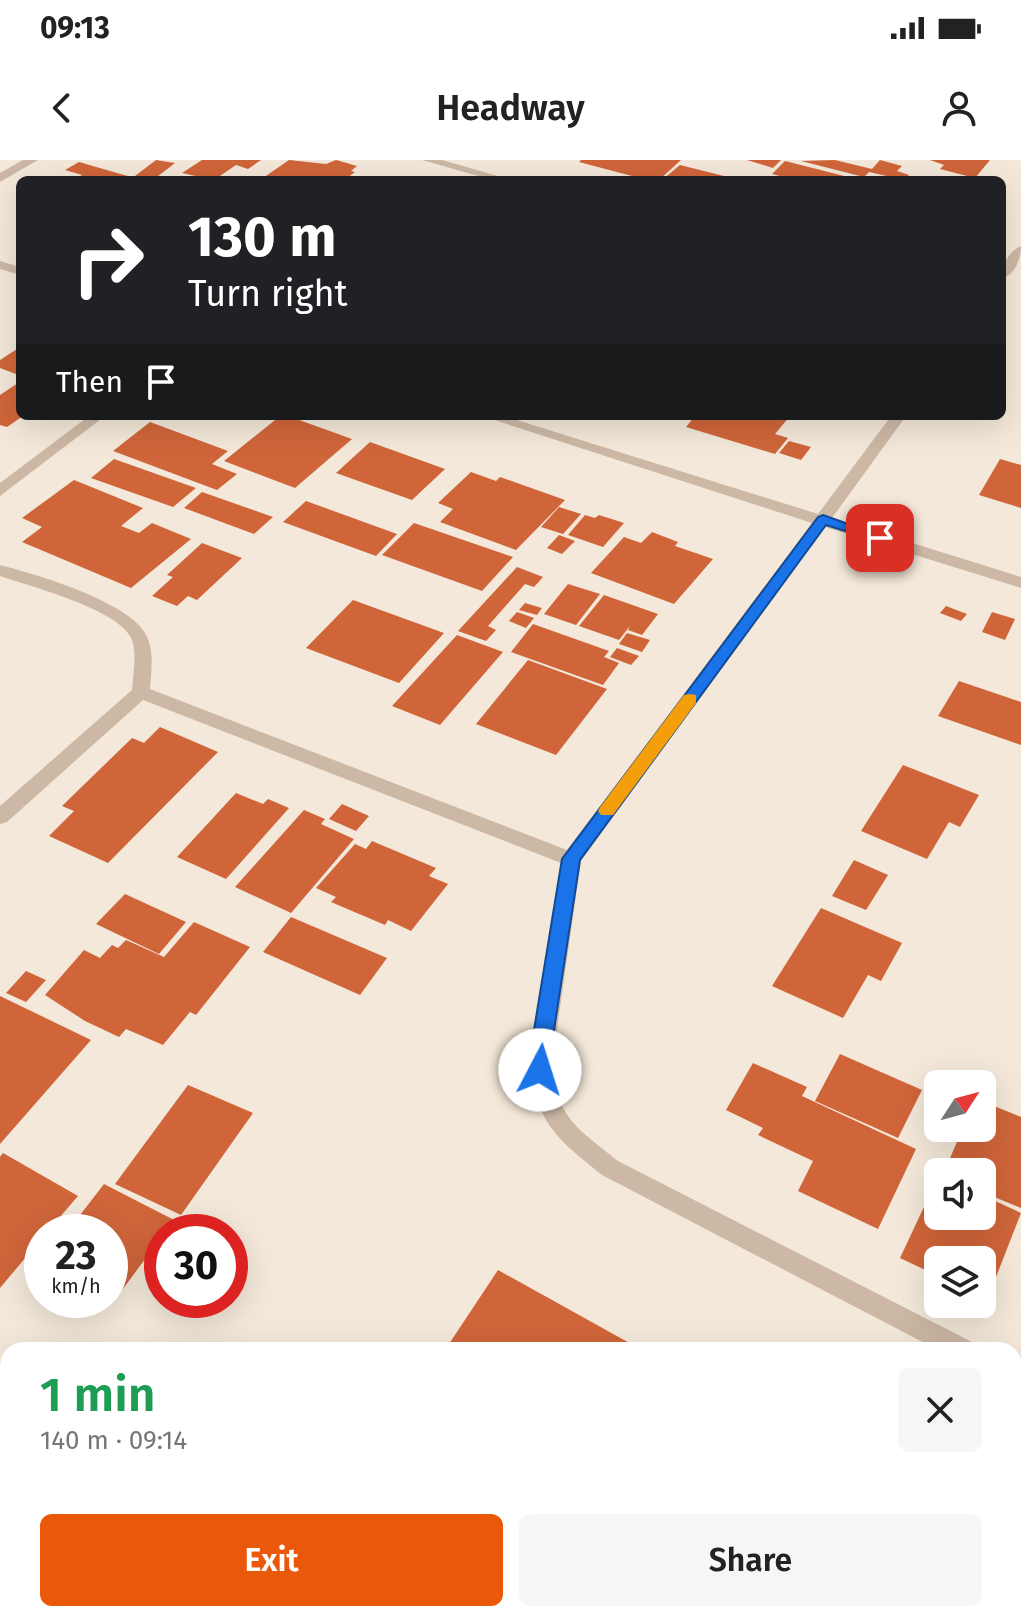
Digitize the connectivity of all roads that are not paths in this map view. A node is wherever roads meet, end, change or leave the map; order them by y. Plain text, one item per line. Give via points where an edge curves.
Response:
1 (32, 160) edge
2 (428, 160) edge
3 (490, 176) edge
4 (0, 178) edge
5 (1021, 250) edge
6 (1006, 270) edge
7 (93, 420) edge
8 (502, 420) edge
9 (896, 420) edge
10 (0, 491) edge
11 (823, 520) junction
12 (0, 570) edge
13 (1021, 583) edge
14 (141, 692) junction
15 (0, 817) edge
16 (571, 859) junction
17 (947, 1342) edge

1 - 4 street
2 - 3 street
5 - 6 street
7 - 10 street
8 - 11 street
9 - 11 street
11 - 13 street
11 - 16 street
12 - 14 street via 109,610 132,624 140,638
14 - 15 street
14 - 16 street
16 - 17 street via 540,1070 547,1104 565,1131 610,1168

